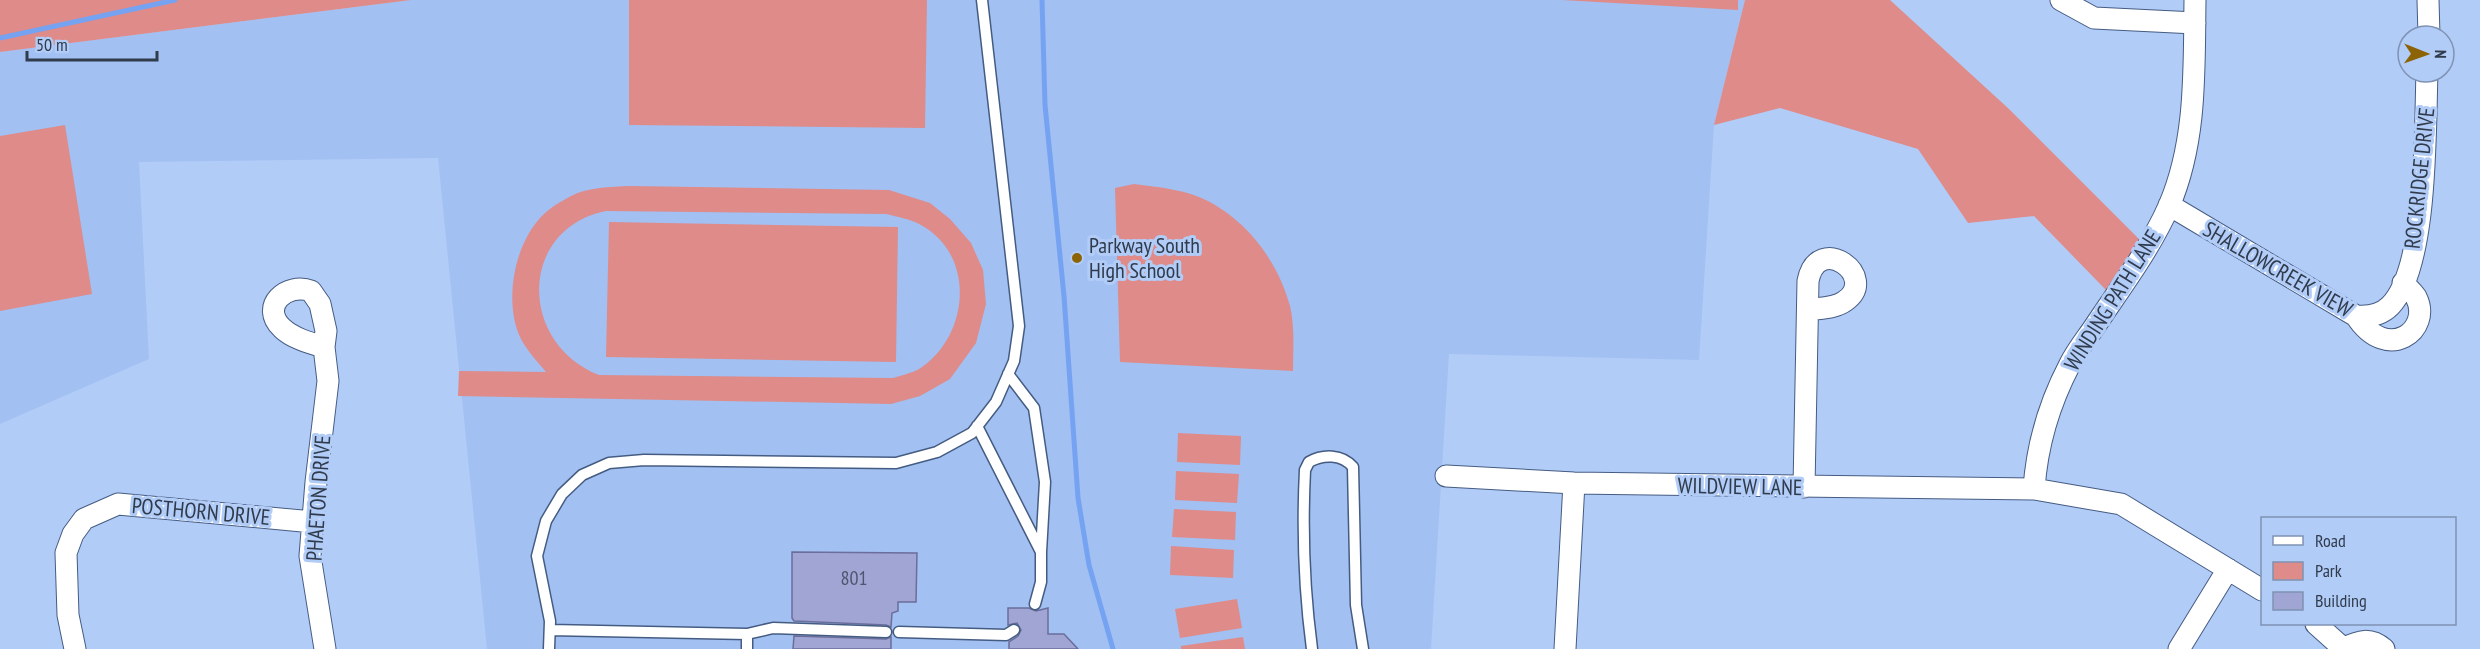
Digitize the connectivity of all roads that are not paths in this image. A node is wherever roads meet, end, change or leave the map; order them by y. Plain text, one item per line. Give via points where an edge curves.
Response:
1 (982, 0) edge
2 (2061, 0) edge
3 (2195, 0) edge
4 (2428, 0) edge
5 (2194, 23) junction
6 (2429, 24) edge
7 (2426, 84) edge
8 (2169, 205) junction
9 (2403, 283) junction
10 (2388, 308) joint
11 (1809, 310) dead end
12 (2356, 316) junction
13 (324, 347) dead end
14 (1008, 374) junction
15 (977, 426) junction
16 (1446, 476) dead end
17 (1574, 483) junction
18 (1804, 487) junction
19 (2034, 489) junction
20 (313, 522) junction
21 (1041, 552) junction
22 (2228, 569) junction
23 (2261, 589) edge
24 (1035, 604) dead end
25 (2317, 625) edge
26 (550, 630) junction
27 (1014, 630) dead end
28 (886, 632) dead end
29 (899, 632) dead end
30 (747, 634) junction
31 (75, 649) edge
32 (324, 649) edge
33 (549, 649) edge
34 (747, 649) edge
35 (1312, 649) edge
36 (1363, 649) edge
37 (1565, 649) edge
38 (2179, 649) edge
39 (2344, 649) edge
40 (2384, 649) edge

1 - 14 lane via 1019,326
2 - 5 street via 2094,18
3 - 5 street, WINDING PATH LANE
4 - 6 street
5 - 8 street, WINDING PATH LANE via 2192,121
7 - 9 street, ROCKRIDGE DRIVE via 2422,192 2417,234
8 - 12 street, SHALLOWCREEK VIEW
8 - 19 street, WINDING PATH LANE via 2150,244 2070,362 2045,422 2036,456
9 - 10 street, ROCKRIDGE DRIVE
9 - 12 street via 2416,298 2419,314 2415,327 2401,340 2386,342 2373,336
10 - 12 street, SHALLOWCREEK VIEW via 2375,315
11 - 18 street
13 - 20 street, PHAETON DRIVE via 328,381
14 - 15 lane via 996,402
14 - 21 lane via 1034,408 1046,482
15 - 21 lane
15 - 26 lane via 972,433 937,452 896,463 644,460 609,464 582,475 562,494 546,521 537,556
16 - 17 street, WILDVIEW LANE
17 - 18 street, WILDVIEW LANE
17 - 37 street
18 - 19 street, WILDVIEW LANE
19 - 22 street via 2121,504
20 - 31 street, POSTHORN DRIVE via 135,505 118,504 102,509 84,519 72,534 66,553 68,615
20 - 32 street, PHAETON DRIVE via 310,556
21 - 24 lane via 1041,582
22 - 23 street
22 - 38 street
25 - 39 street
26 - 30 lane
26 - 33 lane
27 - 29 lane via 1006,635
28 - 30 lane via 773,628
30 - 34 lane
35 - 36 lane via 1302,526 1305,470 1309,462 1329,456 1348,461 1353,467 1356,605
39 - 40 street via 2370,641

